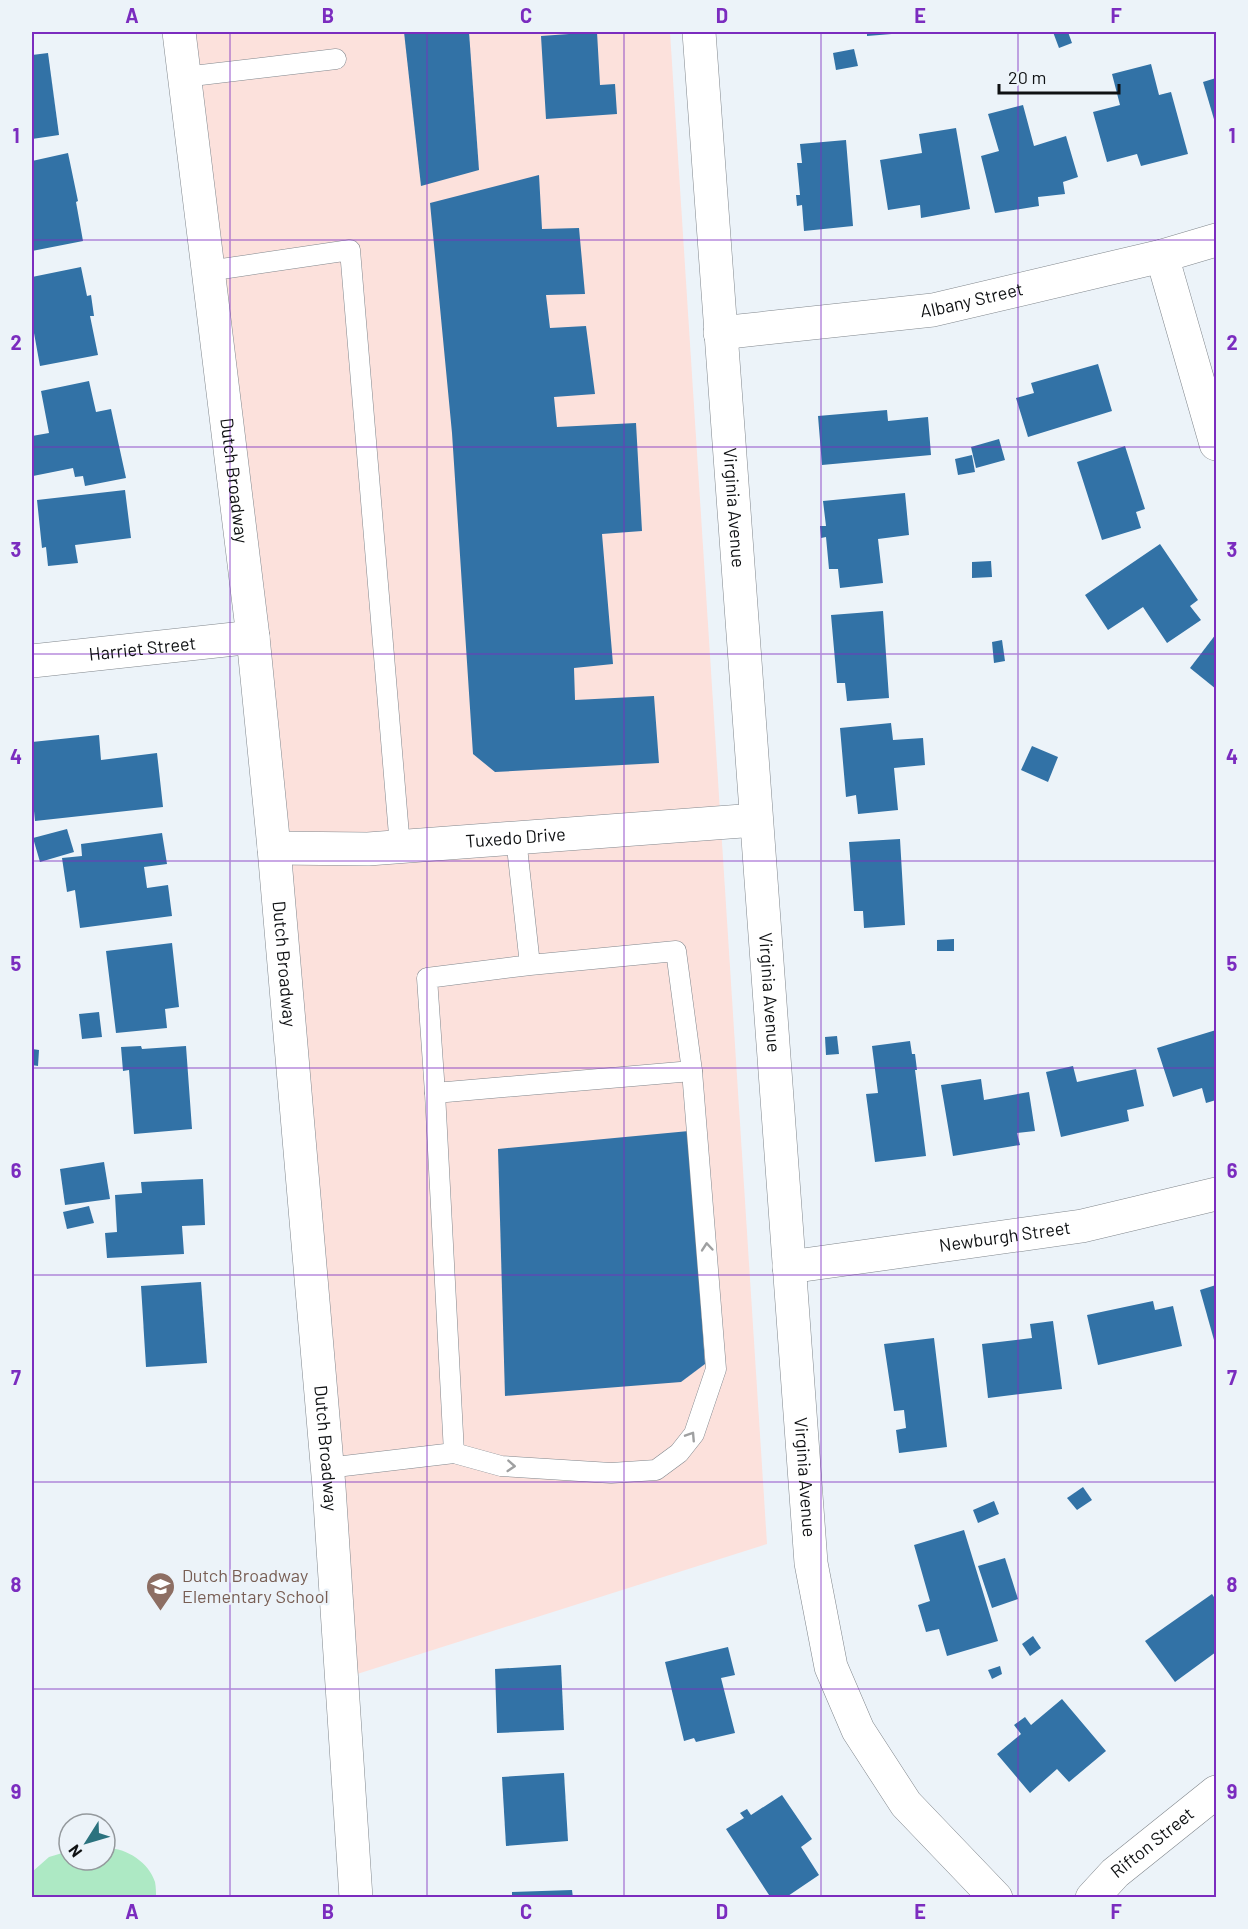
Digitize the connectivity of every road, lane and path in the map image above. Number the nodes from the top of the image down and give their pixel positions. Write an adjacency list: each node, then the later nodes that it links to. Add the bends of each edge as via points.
1 (179, 32): 4 (street, Dutch Broadway)
2 (699, 32): 8 (street, Virginia Avenue)
3 (336, 59): 4 (lane)
4 (184, 77): 7 (street, Dutch Broadway)
5 (1216, 240): 6 (street, Albany Street)
6 (1162, 256): 8 (street, Albany Street, via 933,310); 9 (street)
7 (208, 271): 10 (street, Dutch Broadway); 14 (lane, via 350,250)
8 (720, 333): 12 (street, Virginia Avenue)
9 (1216, 444)
10 (253, 637): 11 (street, Harriet Street); 15 (street, Dutch Broadway)
11 (32, 661)
12 (756, 820): 13 (street, Tuxedo Drive); 20 (street, Virginia Avenue)
13 (516, 838): 14 (street, Tuxedo Drive); 16 (lane)
14 (400, 847): 15 (street, Tuxedo Drive)
15 (274, 849): 22 (street, Dutch Broadway)
16 (530, 965): 17 (lane, via 676,951); 18 (lane, via 427,978)
17 (692, 1071): 18 (lane); 21 (lane, one-way to 17, via 501,1466 611,1473 656,1470 679,1453 694,1434 716,1369)
18 (435, 1093): 21 (lane)
19 (1216, 1194): 20 (street, Newburgh Street, via 1082,1226)
20 (789, 1267): 25 (street, Virginia Avenue, via 811,1563 831,1667 858,1730 906,1804)
21 (454, 1454): 22 (lane)
22 (327, 1468): 24 (street, Dutch Broadway)
23 (1216, 1792): 26 (street, Rifton Street, via 1115,1873)
24 (356, 1898)
25 (996, 1898)
26 (1092, 1898)

